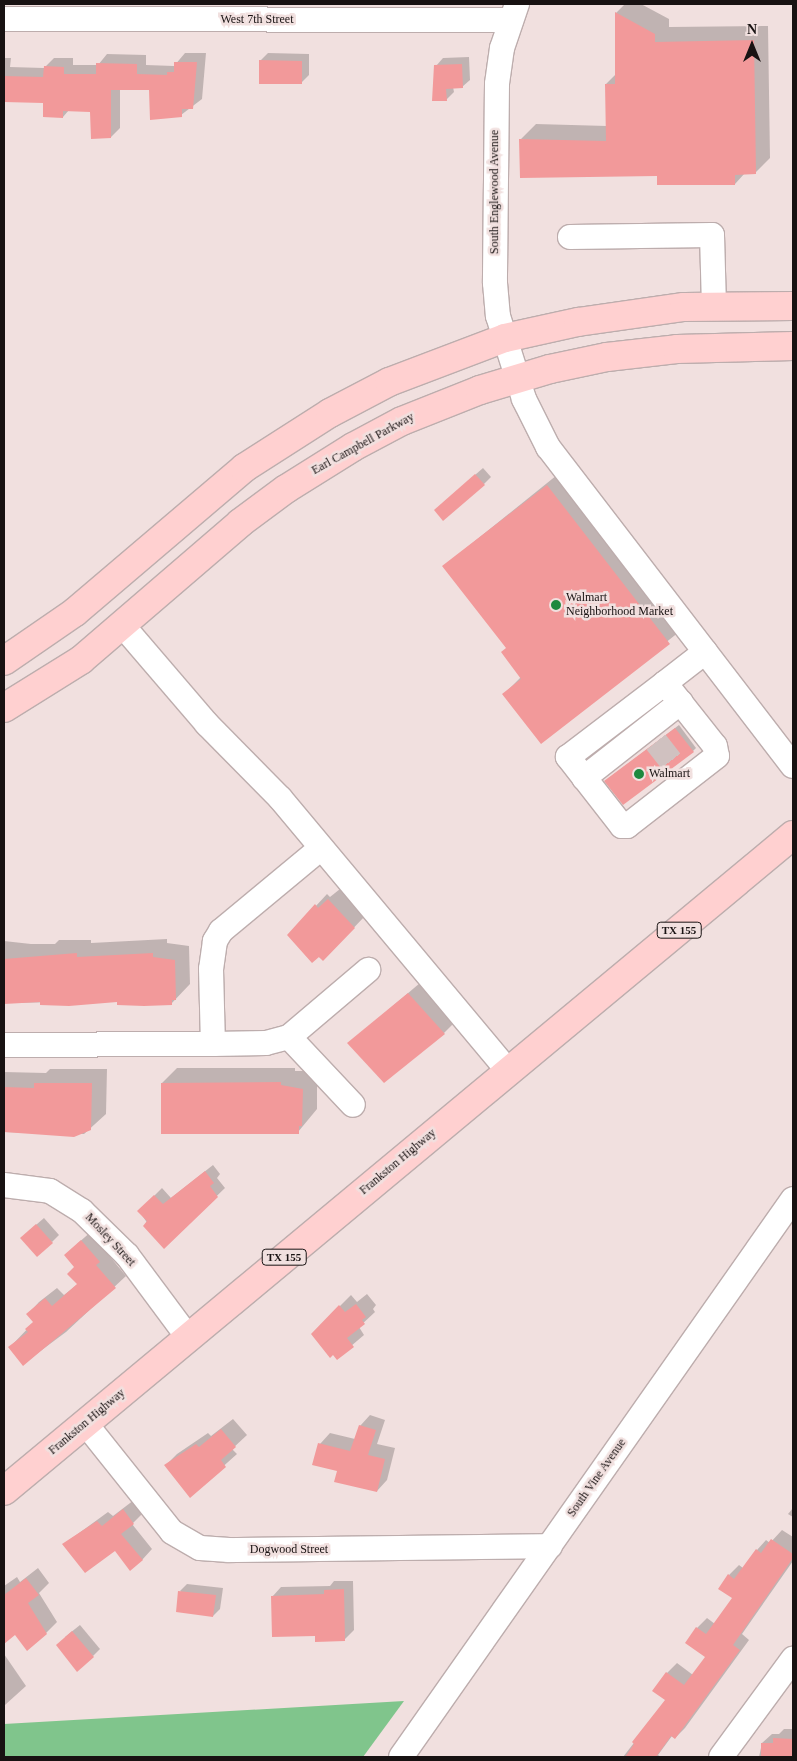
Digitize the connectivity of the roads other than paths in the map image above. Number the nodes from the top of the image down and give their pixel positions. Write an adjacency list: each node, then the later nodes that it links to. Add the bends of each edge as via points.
1 (514, 12): 2 (street, West 7th Street); 6 (street, South Englewood Avenue, via 502,48 496,98 495,283)
2 (4, 19)
3 (570, 238): 4 (street, via 712,234)
4 (714, 306): 5 (main road); 6 (main road, via 614,315); 8 (main road)
5 (793, 306)
6 (504, 338): 9 (street, South Englewood Avenue); 10 (main road, via 389,382 273,448 216,491)
7 (793, 346): 8 (main road, Earl Campbell Parkway)
8 (715, 347): 9 (main road, Earl Campbell Parkway, via 607,357)
9 (518, 379): 11 (main road, Earl Campbell Parkway, via 402,421 307,474 240,522); 12 (street, South Englewood Avenue, via 530,414 548,447)
10 (95, 596): 11 (main road); 13 (main road)
11 (123, 626): 16 (main road, Earl Campbell Parkway, via 58,676); 20 (street)
12 (705, 652): 14 (street); 17 (street, South Englewood Avenue)
13 (4, 661)
14 (665, 683): 15 (street); 18 (street, via 568,757)
15 (681, 702): 18 (street, via 651,736); 18 (street, via 718,750 714,760 681,773 622,826)
16 (4, 708)
17 (793, 766)
18 (584, 778)
19 (793, 835): 25 (main road, Frankston Highway / TX 155)
20 (321, 848): 23 (street, via 221,931 215,941 211,969); 25 (street)
21 (368, 970): 22 (street)
22 (289, 1037): 23 (street, via 266,1043); 26 (street)
23 (213, 1044): 24 (street)
24 (4, 1045)
25 (508, 1071): 29 (main road, Frankston Highway / TX 155)
26 (353, 1105)
27 (4, 1185): 29 (street, Mosley Street, via 50,1191 82,1211 127,1255)
28 (793, 1199): 32 (street, South Vine Avenue)
29 (188, 1337): 30 (main road, Frankston Highway / TX 155)
30 (85, 1423): 31 (main road, Frankston Highway / TX 155); 32 (street, Dogwood Street, via 172,1532 200,1548)
31 (4, 1491)
32 (550, 1546): 34 (street, South Vine Avenue)
33 (793, 1659): 35 (street)
34 (401, 1757)
35 (722, 1757)

